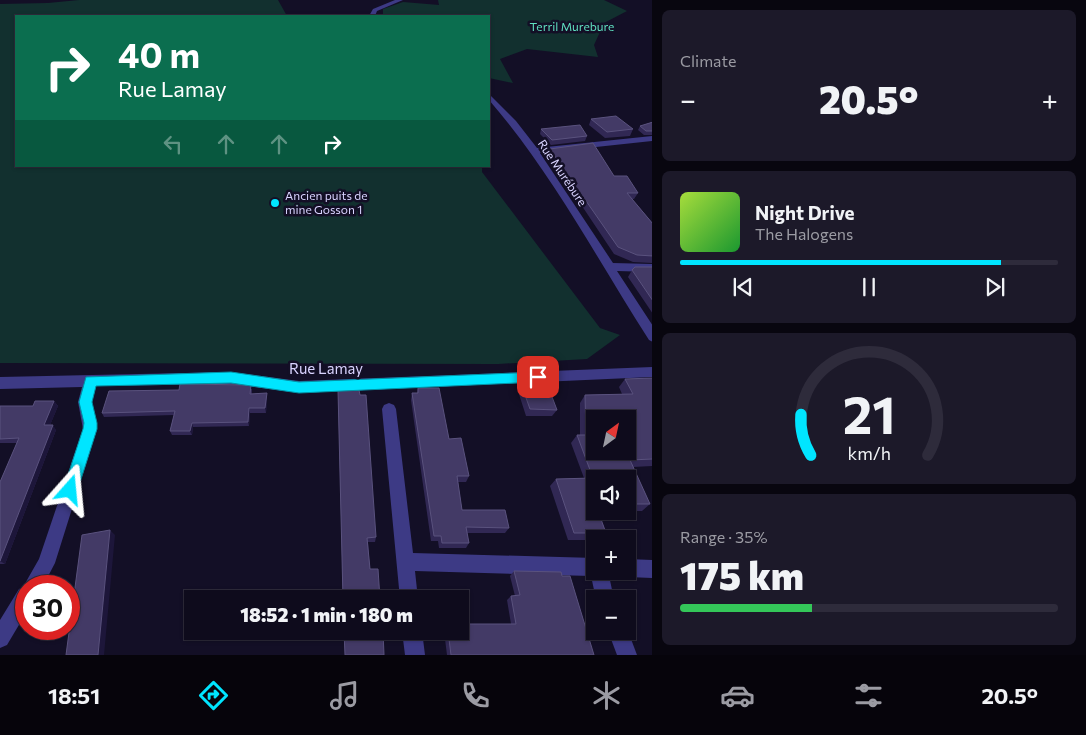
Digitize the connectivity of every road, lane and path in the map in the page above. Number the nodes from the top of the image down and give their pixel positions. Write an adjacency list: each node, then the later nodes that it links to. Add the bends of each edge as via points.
1 (400, 0): 2 (street, via 375,10)
2 (372, 15)
3 (490, 97): 5 (street, Rue Murébure)
4 (652, 138): 5 (street)
5 (534, 151): 6 (street, Rue Murébure)
6 (610, 267): 7 (street); 8 (street, Rue Murébure, via 615,281)
7 (652, 268)
8 (652, 337)
9 (652, 372): 10 (street, Rue Lamay, via 299,387 231,378)
10 (91, 381): 11 (street, Rue Lamay); 17 (street, via 85,402 90,429)
11 (0, 384)
12 (389, 409): 13 (street)
13 (406, 562): 14 (street); 18 (street)
14 (586, 567)
15 (636, 568): 16 (street)
16 (652, 569)
17 (39, 575)
18 (408, 590)
19 (15, 614): 20 (street)
20 (0, 638)
21 (413, 640): 23 (street)
22 (621, 640): 24 (street)
23 (415, 655)
24 (627, 655)

